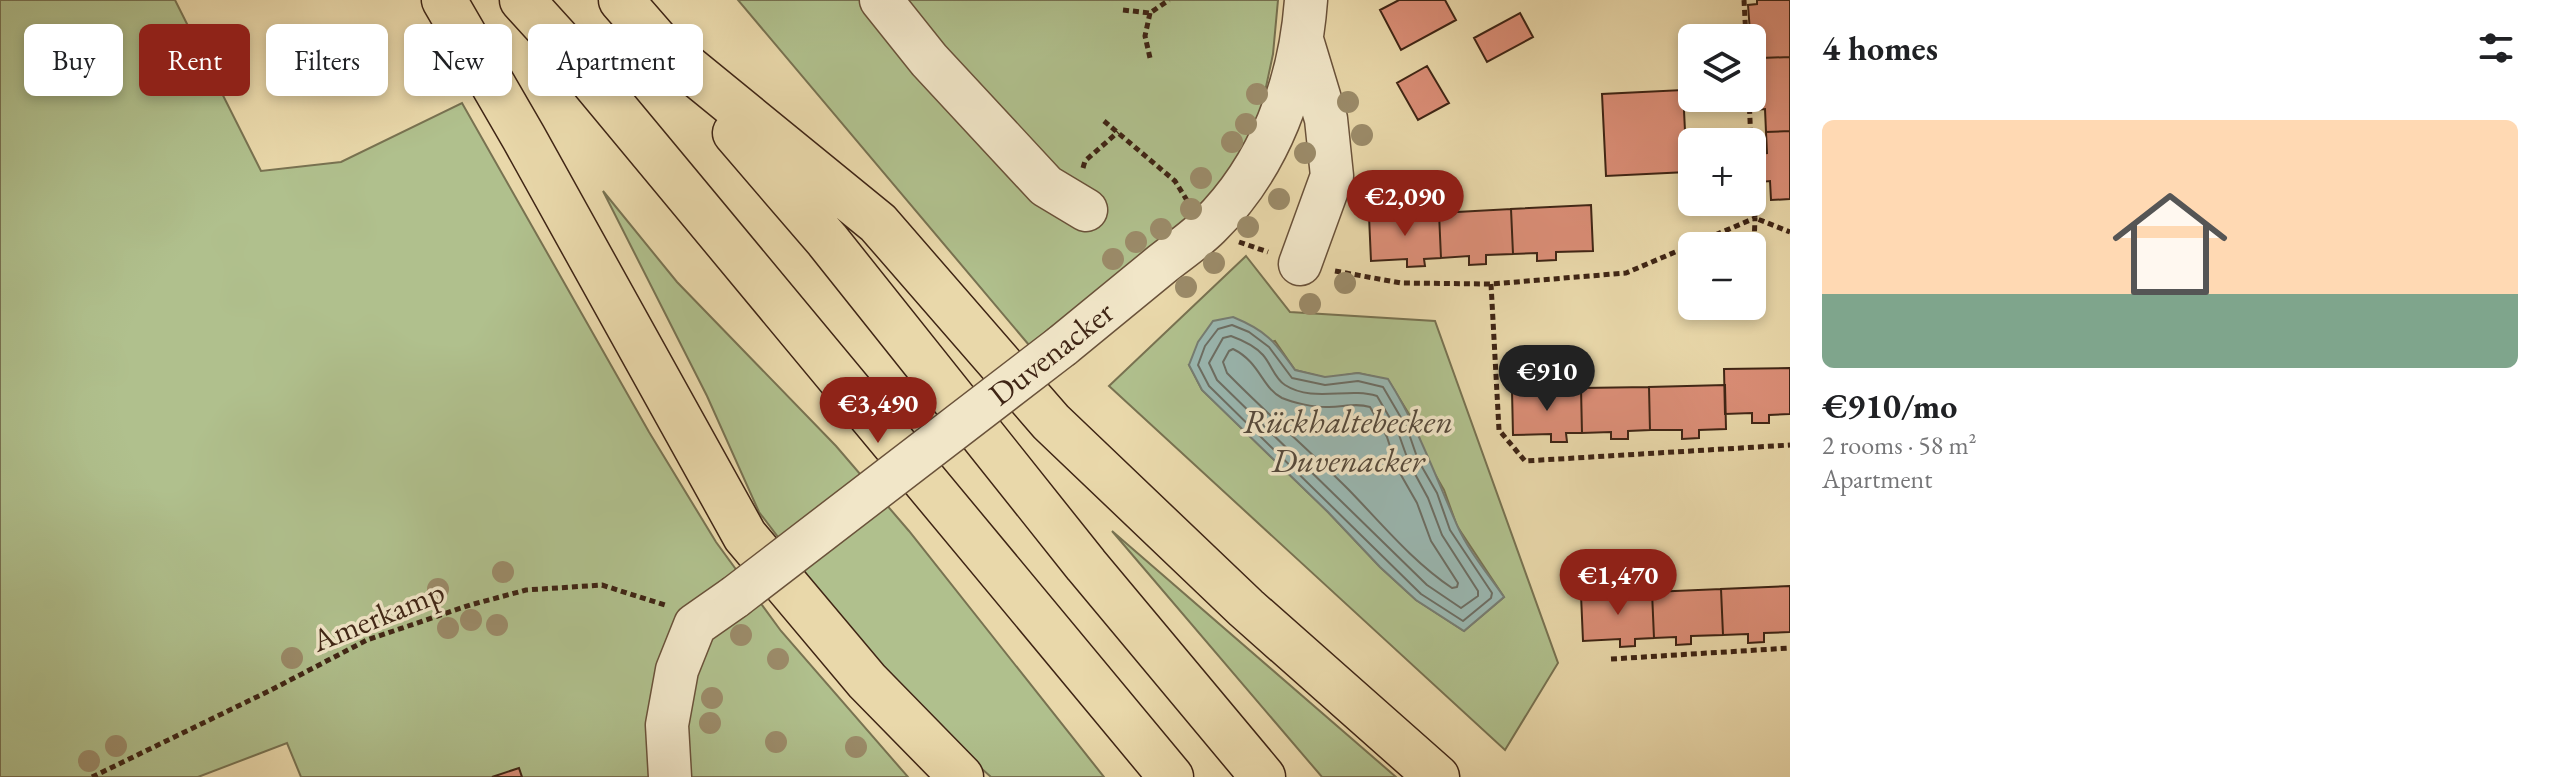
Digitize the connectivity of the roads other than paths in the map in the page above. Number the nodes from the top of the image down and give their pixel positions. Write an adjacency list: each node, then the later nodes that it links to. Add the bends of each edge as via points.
1 (444, 0): 13 (highway, via 745,536 867,681)
2 (522, 0): 14 (highway)
3 (621, 0): 6 (highway)
4 (881, 0): 10 (street, via 1046,186)
5 (1306, 0): 7 (street, Duvenacker)
6 (642, 24)
7 (1303, 41): 11 (street, Duvenacker, via 1326,119 1332,176); 12 (street, Duvenacker, bridge, via 1269,145 1210,225 1062,346 695,625 677,670 667,725)
8 (703, 80): 16 (highway, via 878,223 1051,422 1246,608)
9 (703, 95): 15 (highway)
10 (1086, 210)
11 (1300, 264)
12 (670, 777)
13 (961, 777)
14 (1171, 777)
15 (1263, 777)
16 (1437, 777)

